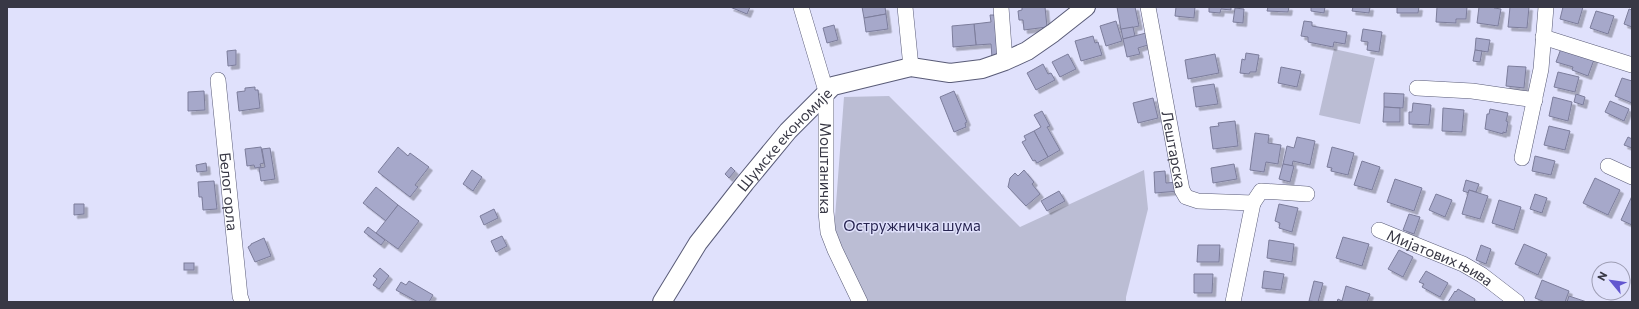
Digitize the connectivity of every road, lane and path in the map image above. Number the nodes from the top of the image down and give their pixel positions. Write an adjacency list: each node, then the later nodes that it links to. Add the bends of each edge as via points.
1 (802, 7): 13 (street, Моштаничка)
2 (904, 7): 10 (street)
3 (1001, 7): 8 (street)
4 (1086, 7): 8 (street, Шумске економије, via 1034,46)
5 (1148, 7): 19 (street, Лештарска, via 1182,190 1186,197 1198,201)
6 (1546, 7): 7 (street)
7 (1543, 37): 9 (street); 14 (street, via 1541,69)
8 (1005, 61): 10 (street, Шумске економије, via 982,70 950,73)
9 (1632, 65)
10 (911, 67): 13 (street, Шумске економије, via 832,86)
11 (218, 80): 21 (street, Белог орла)
12 (1417, 88): 14 (street, via 1472,91)
13 (826, 91): 22 (street, Шумске економије, via 788,131 698,243); 23 (street, Моштаничка, via 828,232)
14 (1535, 100): 15 (street)
15 (1522, 158)
16 (1608, 166): 17 (street)
17 (1632, 177)
18 (1307, 194): 19 (street, via 1261,191)
19 (1254, 203): 24 (street)
20 (1379, 230): 25 (street, Мијатових њива, via 1462,264 1482,275)
21 (242, 302)
22 (662, 302)
23 (860, 302)
24 (1233, 302)
25 (1517, 302)

